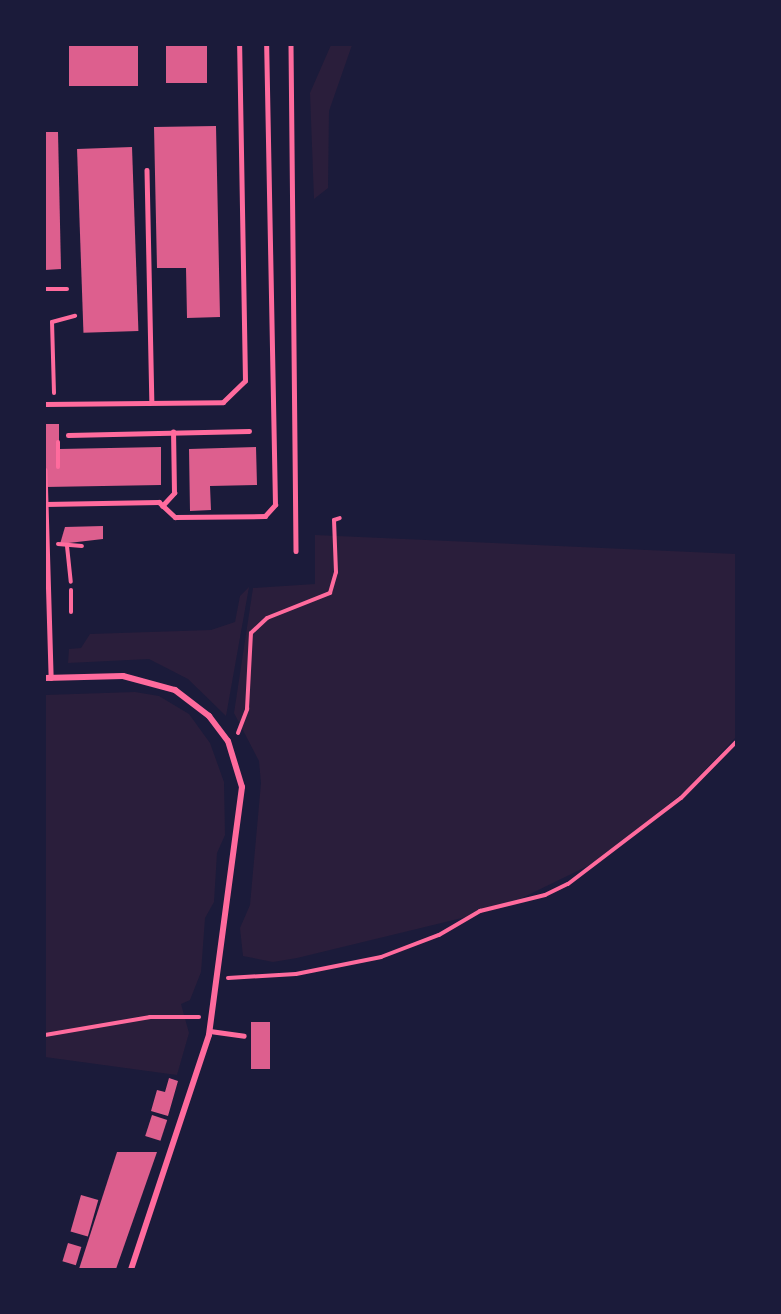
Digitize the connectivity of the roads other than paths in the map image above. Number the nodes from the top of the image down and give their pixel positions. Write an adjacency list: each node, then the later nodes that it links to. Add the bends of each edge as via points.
1 (239, 45): 7 (lane, via 245,381 223,402)
2 (266, 45): 14 (lane, via 275,505 265,516 175,517)
3 (291, 45): 15 (lane)
4 (147, 170): 7 (lane)
5 (45, 289): 6 (lane)
6 (67, 289)
7 (152, 402): 8 (lane)
8 (45, 404)
9 (249, 431): 10 (lane)
10 (173, 432): 11 (lane); 14 (lane, via 174,494)
11 (68, 435)
12 (45, 470): 13 (lane)
13 (46, 504): 14 (lane); 16 (lane)
14 (162, 506)
15 (297, 551)
16 (48, 678): 17 (street, via 123,676 158,682 195,702 228,741 240,778 242,811)
17 (209, 1033): 18 (lane); 19 (street)
18 (244, 1036)
19 (131, 1269)

